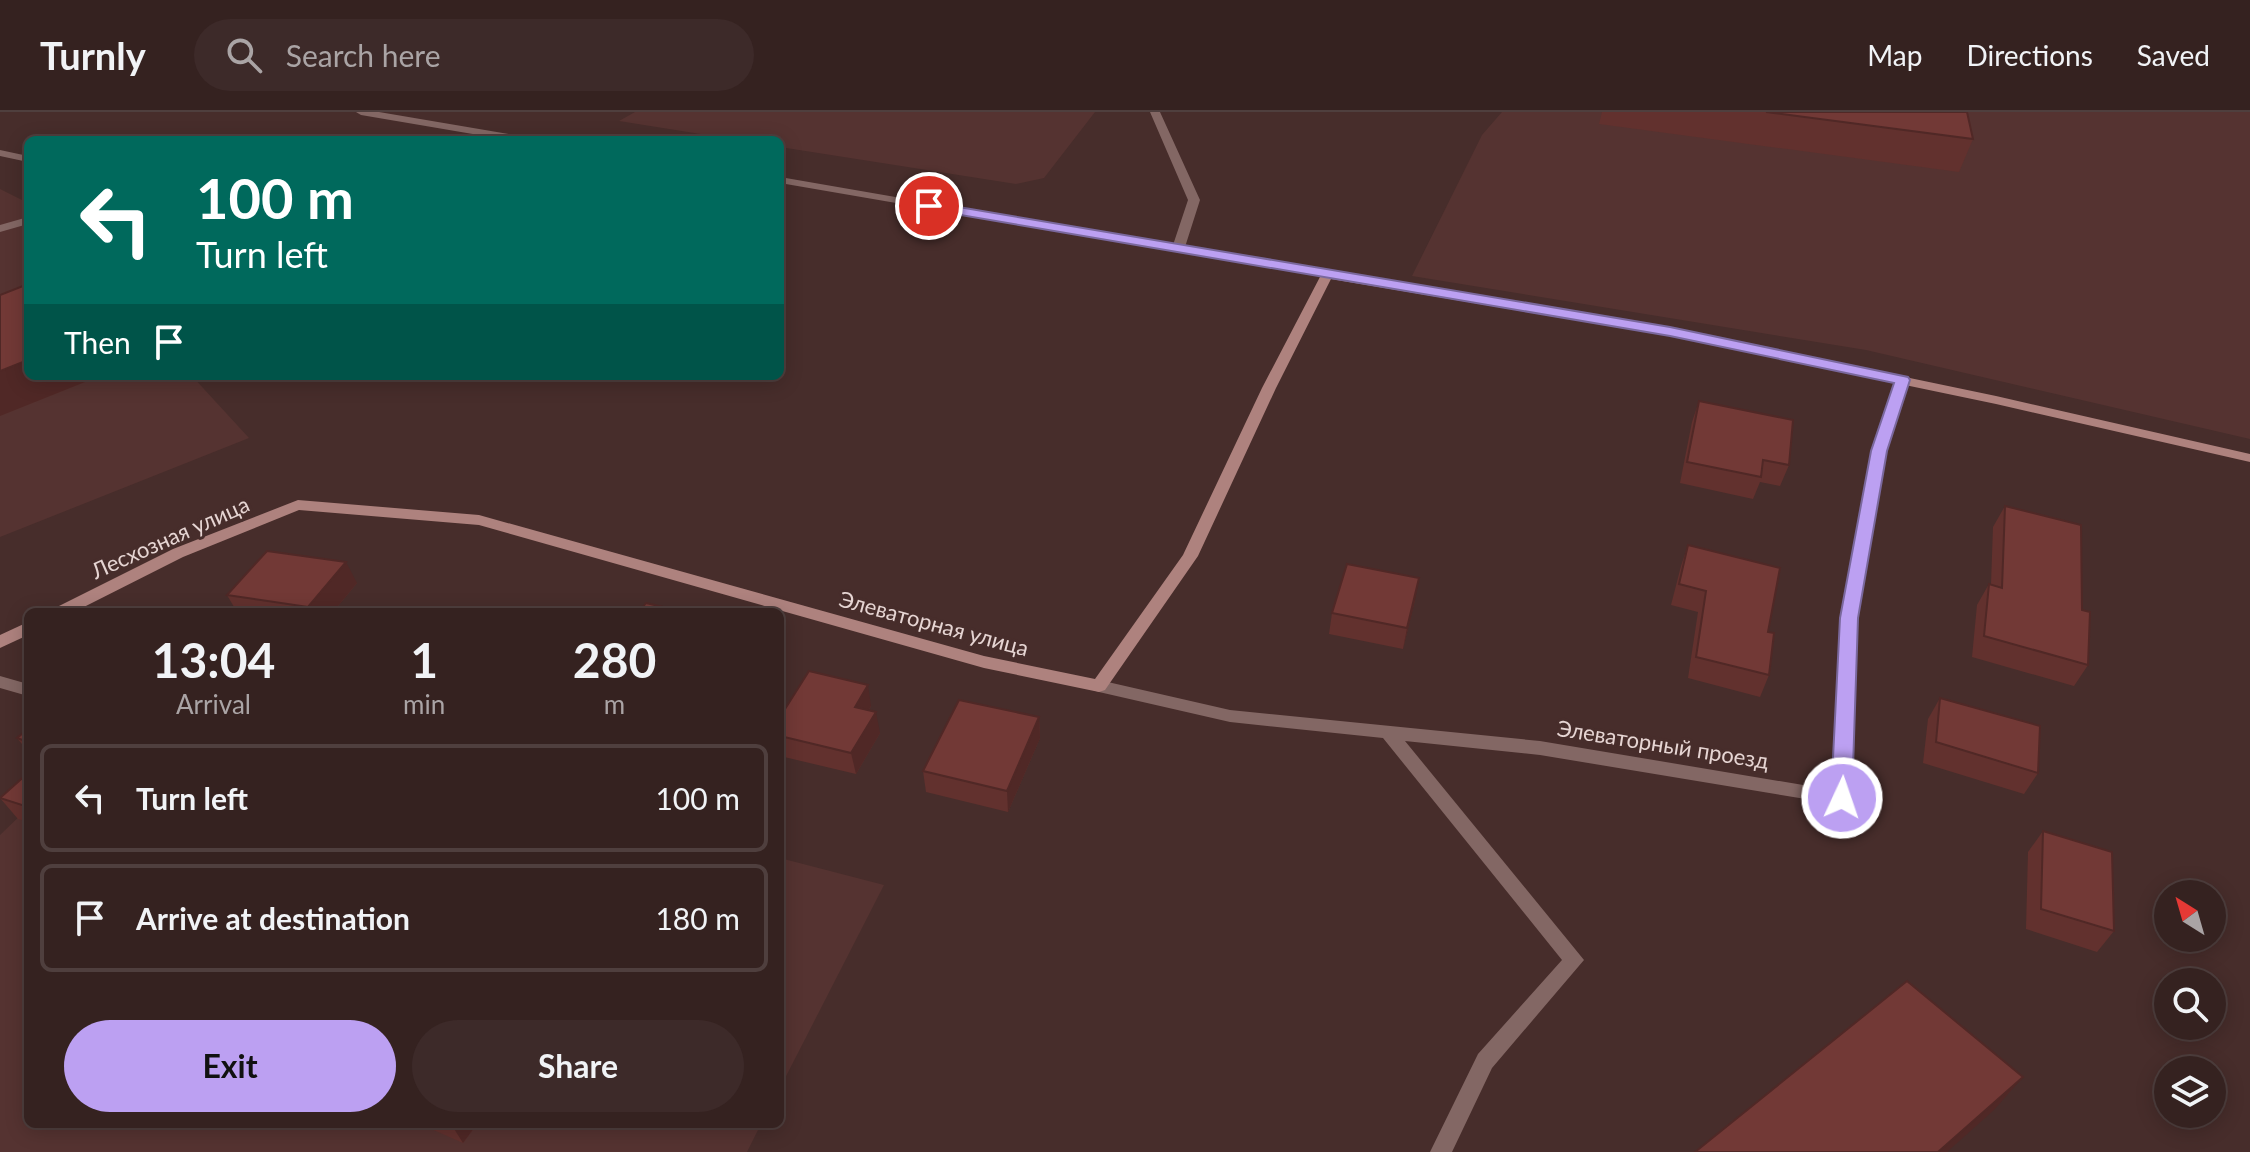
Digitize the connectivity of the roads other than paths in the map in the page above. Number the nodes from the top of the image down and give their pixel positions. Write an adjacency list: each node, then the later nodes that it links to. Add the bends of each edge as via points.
1 (361, 112): 3 (street)
2 (1155, 112): 9 (street, via 1194,200)
3 (503, 136)
4 (0, 153): 5 (street)
5 (24, 158)
6 (784, 181): 9 (street)
7 (24, 221): 8 (street)
8 (0, 229)
9 (1178, 249): 10 (street)
10 (1327, 275): 11 (street, via 1670,332); 18 (street, via 1190,556)
11 (1903, 380): 12 (street); 20 (street, Элеваторный проезд, via 1879,451 1849,618 1842,798 1540,748)
12 (2250, 458)
13 (298, 505): 14 (street, Лесхозная улица, via 178,553); 18 (street, Элеваторная улица, via 479,520 984,662)
14 (69, 608)
15 (24, 630): 16 (street)
16 (0, 642)
17 (0, 682): 19 (street)
18 (1099, 686): 20 (street, Элеваторный проезд, via 1230,716)
19 (24, 689)
20 (1388, 732): 21 (street, via 1574,960 1485,1061)
21 (1441, 1152)

